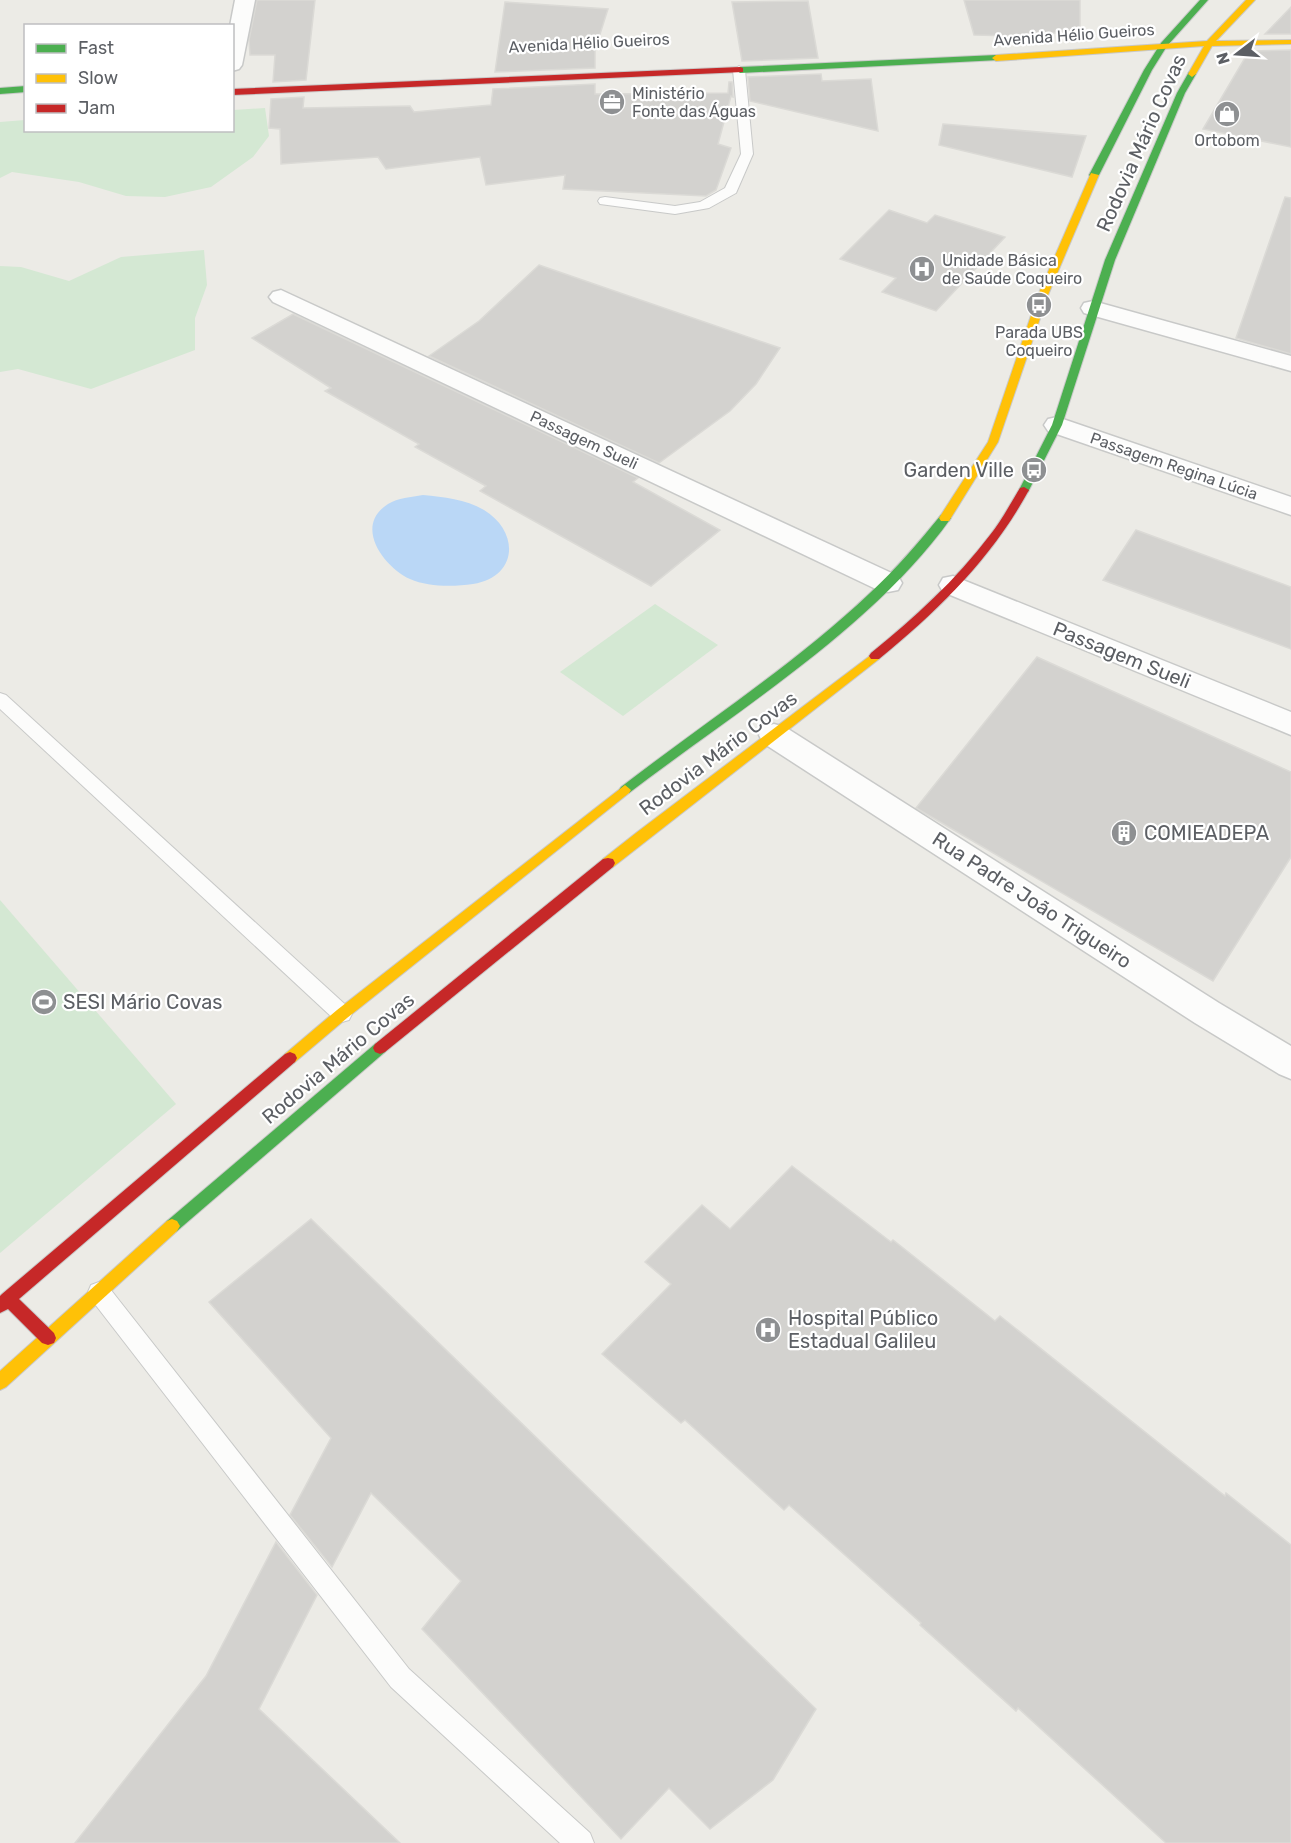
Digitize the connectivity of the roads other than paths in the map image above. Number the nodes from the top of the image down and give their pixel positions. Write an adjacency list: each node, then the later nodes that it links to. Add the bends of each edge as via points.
1 (245, 0): 8 (street)
2 (1204, 0): 7 (main road, Rodovia Mário Covas)
3 (1251, 0): 5 (main road, Rodovia Mário Covas)
4 (1053, 40): 7 (main road, Avenida Hélio Gueiros, via 1123,37)
5 (1210, 42): 6 (main road); 7 (main road); 19 (main road, Rodovia Mário Covas, via 1181,93)
6 (1291, 42)
7 (1164, 45): 9 (main road, Avenida Hélio Gueiros, via 1120,51); 23 (main road, Rodovia Mário Covas, via 1091,182 1039,305 993,442 925,544)
8 (234, 55)
9 (739, 70): 14 (main road, Avenida Hélio Gueiros); 17 (lane, via 747,154 731,190 704,205 675,210)
10 (326, 74): 11 (main road)
11 (234, 80)
12 (24, 89): 13 (main road)
13 (0, 91)
14 (234, 92)
15 (24, 100): 16 (main road)
16 (0, 101)
17 (605, 201)
18 (281, 297): 23 (street, Passagem Sueli)
19 (1093, 308): 20 (street); 21 (main road, Rodovia Mário Covas)
20 (1291, 364)
21 (1057, 425): 22 (street, Passagem Regina Lúcia); 24 (main road, Rodovia Mário Covas, via 1020,498 994,537)
22 (1291, 506)
23 (888, 583): 28 (main road, Rodovia Mário Covas, via 814,649 641,777)
24 (953, 585): 26 (street, Passagem Sueli); 27 (main road, Rodovia Mário Covas, via 894,641)
25 (0, 699): 28 (lane)
26 (1291, 724)
27 (774, 735): 29 (street, Rua Padre João Trigueiro); 30 (main road, Rodovia Mário Covas, via 682,802 424,1010 181,1211)
28 (342, 1014): 31 (main road, Rodovia Mário Covas, via 150,1185)
29 (1291, 1064)
30 (99, 1292): 32 (main road, Rodovia Mário Covas); 34 (lane, via 400,1678)
31 (4, 1303): 32 (main road)
32 (48, 1338): 33 (main road, Rodovia Mário Covas)
33 (0, 1382)
34 (580, 1843)

